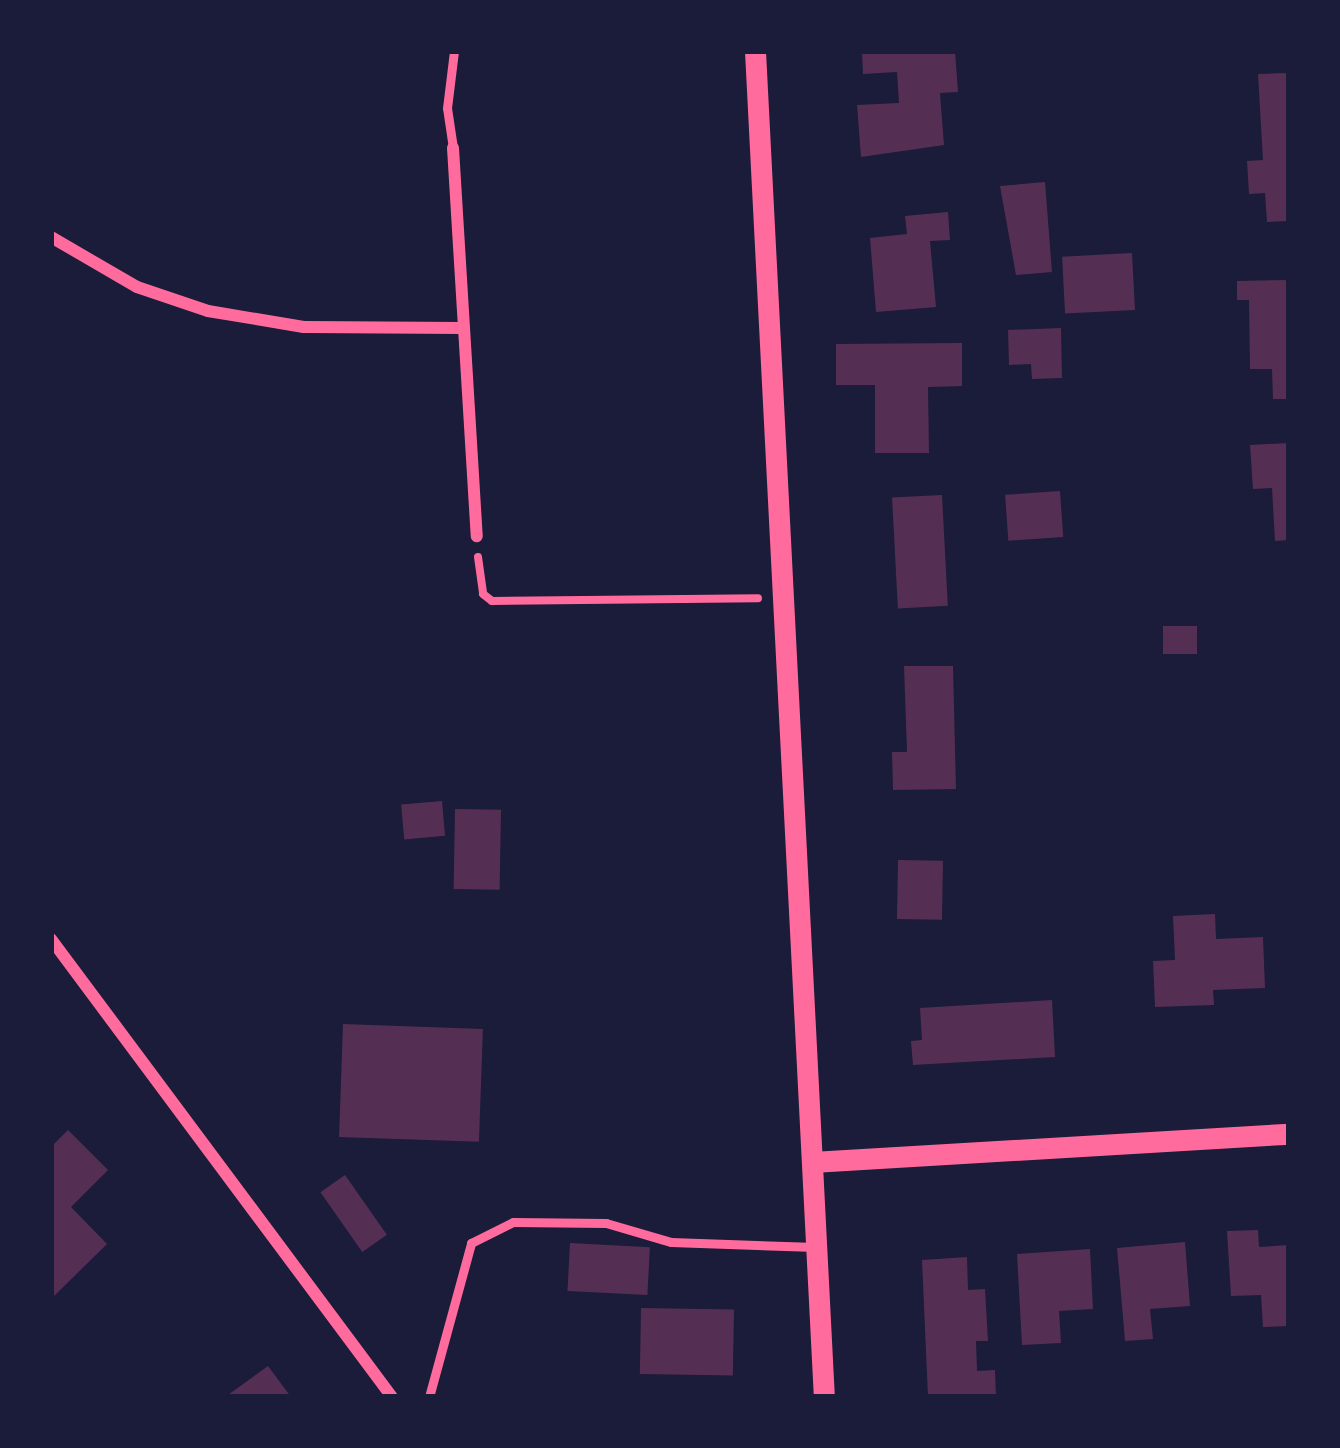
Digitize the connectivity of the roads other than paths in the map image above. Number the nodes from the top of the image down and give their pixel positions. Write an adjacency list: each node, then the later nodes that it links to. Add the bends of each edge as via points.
1 (454, 51): 3 (lane, via 447,108)
2 (754, 51): 9 (street)
3 (453, 148): 5 (street)
4 (51, 236): 5 (street, via 137,287 208,311 304,327)
5 (463, 328): 6 (street)
6 (477, 536)
7 (51, 939): 11 (street)
8 (1289, 1134): 9 (street)
9 (812, 1162): 10 (street)
10 (816, 1247): 12 (lane, via 671,1242 605,1223 513,1222 471,1243); 13 (street)
11 (392, 1397)
12 (429, 1397)
13 (824, 1397)

